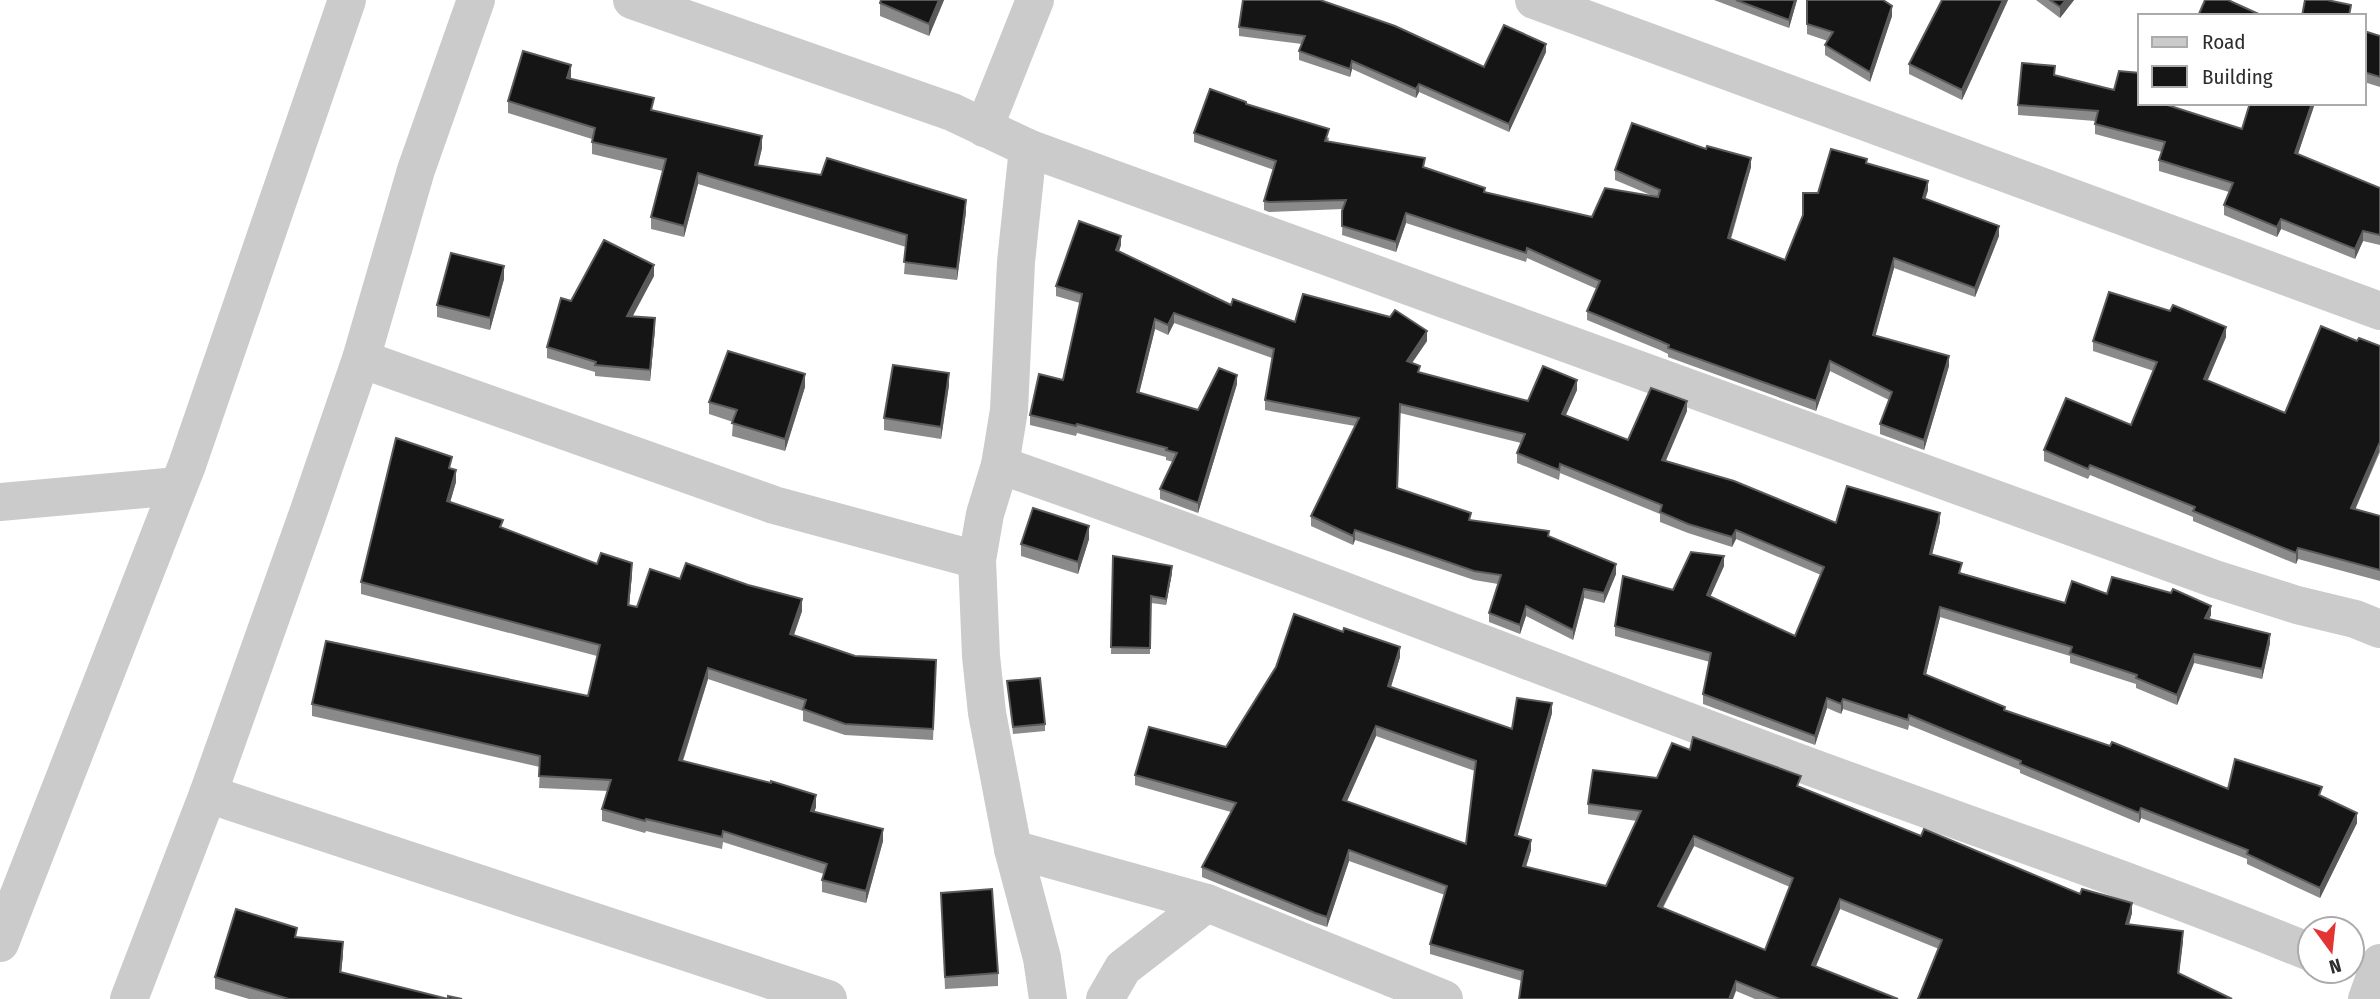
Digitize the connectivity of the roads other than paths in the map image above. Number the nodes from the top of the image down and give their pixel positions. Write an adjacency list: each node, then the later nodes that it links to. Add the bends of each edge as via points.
1 (346, 0): 11 (street)
2 (476, 0): 9 (street, via 416,170)
3 (632, 0): 6 (street, via 952,112)
4 (1035, 0): 6 (street)
5 (1534, 0): 8 (street)
6 (984, 128): 7 (street)
7 (1028, 148): 10 (street, via 1016,262 1009,410); 14 (street, via 2215,579)
8 (2380, 311)
9 (361, 359): 13 (street, via 774,505); 15 (street)
10 (1000, 465): 13 (street); 19 (street, via 1191,532)
11 (178, 486): 12 (street); 18 (street)
12 (0, 502)
13 (977, 560): 16 (street, via 987,713)
14 (2380, 629)
15 (208, 794): 20 (street); 21 (street)
16 (1013, 849): 17 (street); 22 (street)
17 (1207, 903): 23 (street, via 1123,968); 24 (street)
18 (0, 943)
19 (2296, 946)
20 (129, 999)
21 (828, 999)
22 (1048, 999)
23 (1105, 999)
24 (1444, 999)

